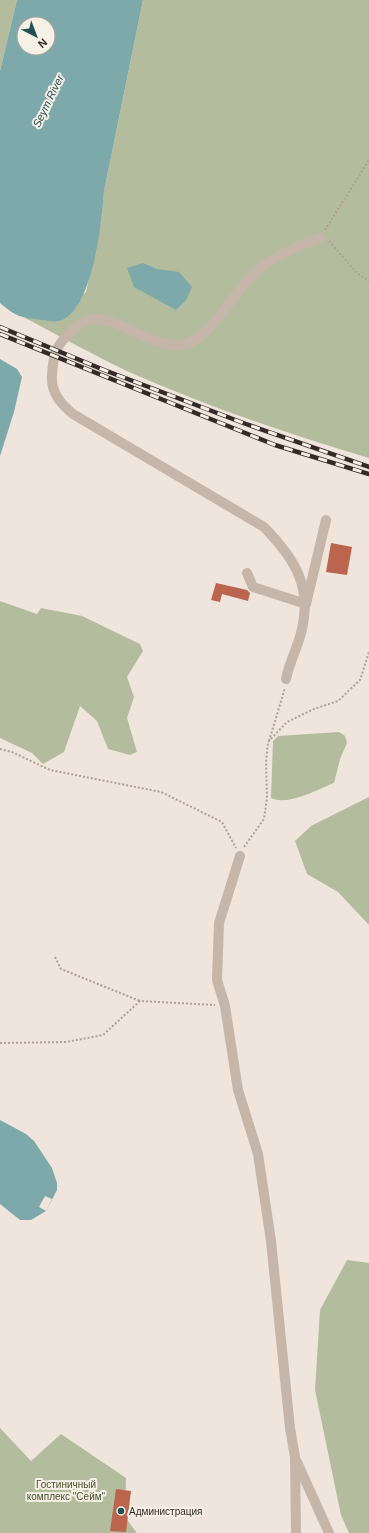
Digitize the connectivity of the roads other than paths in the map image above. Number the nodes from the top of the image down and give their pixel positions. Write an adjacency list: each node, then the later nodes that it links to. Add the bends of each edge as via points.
1 (320, 238): 4 (street, via 292,249 258,270 206,332 192,342 161,344 120,325 97,319 87,320 59,342 52,368 52,385 60,403 73,414 264,527 287,553 303,585)
2 (326, 520): 4 (street)
3 (247, 572): 4 (street, via 253,586)
4 (306, 604): 5 (street, via 301,633)
5 (286, 679)
6 (240, 856): 7 (street, via 219,923 217,980 225,1006 238,1090 258,1154 271,1241)
7 (295, 1457): 8 (street); 9 (street)
8 (296, 1533)
9 (329, 1533)

